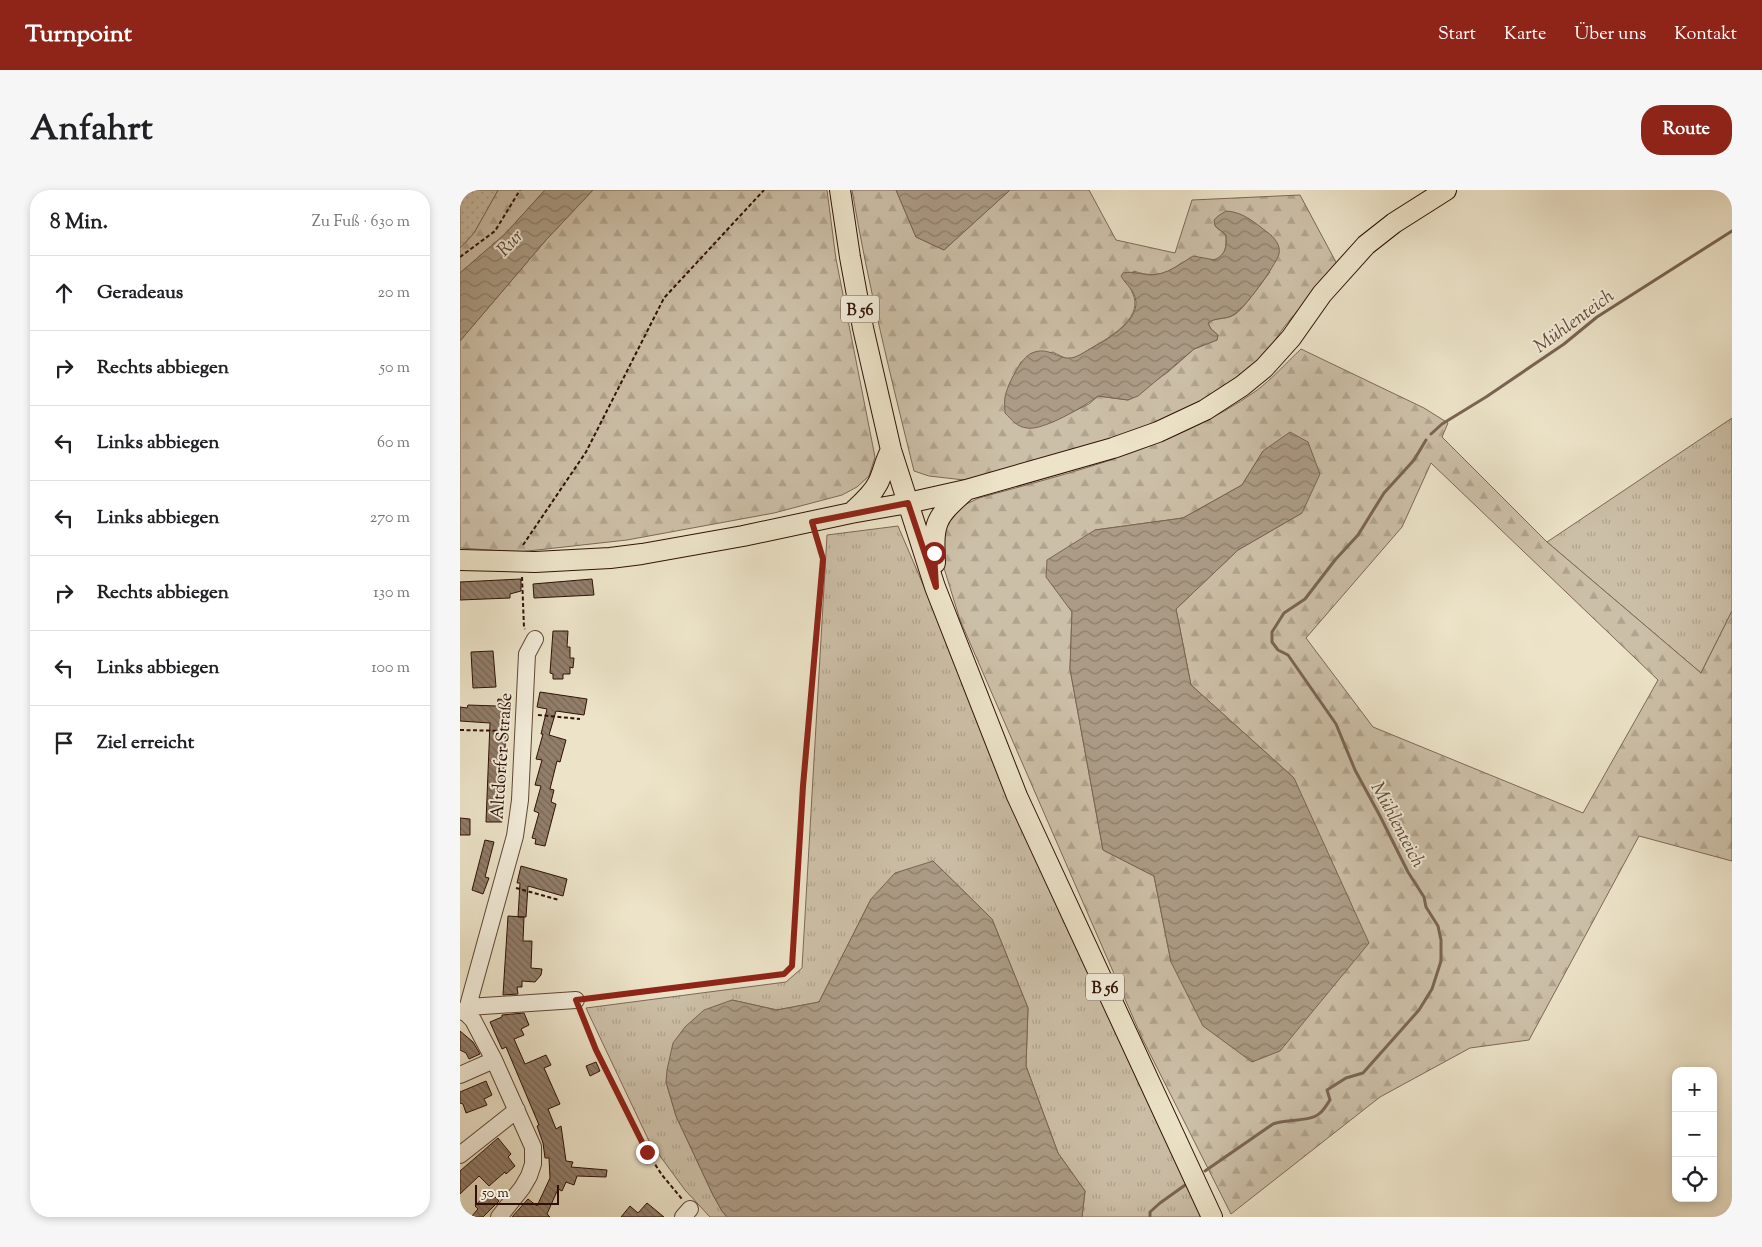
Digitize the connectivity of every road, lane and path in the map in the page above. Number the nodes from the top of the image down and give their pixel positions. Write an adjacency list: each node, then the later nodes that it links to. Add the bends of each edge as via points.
1 (520, 190): 5 (path, via 495,231)
2 (764, 190): 12 (path, via 664,298 586,452)
3 (840, 190): 6 (main road, B 56, via 860,310)
4 (1433, 193): 7 (main road, via 1349,262 1264,368 1205,410 1113,448)
5 (460, 256)
6 (891, 450): 8 (main road, B 56); 9 (main road, via 879,482)
7 (966, 490): 8 (main road); 13 (main road, via 938,519 934,534)
8 (908, 503): 9 (main road); 13 (main road, B 56)
9 (851, 513): 10 (main road)
10 (812, 522): 12 (main road, via 642,554); 22 (path, via 823,559 803,786 792,966 784,974)
11 (460, 560): 12 (main road)
12 (512, 562)
13 (936, 587): 30 (main road, B 56, via 1017,796)
14 (522, 591): 15 (path, via 524,628)
15 (535, 639): 16 (street, Altdorfer Straße, via 527,654)
16 (524, 714): 17 (path); 19 (street, Altdorfer Straße)
17 (580, 719)
18 (460, 730): 19 (path)
19 (523, 731): 20 (street, Altdorfer Straße, via 520,800 515,836)
20 (502, 884): 21 (path); 23 (street, Altdorfer Straße)
21 (559, 900)
22 (576, 1000): 23 (street); 28 (path, via 596,1050 647,1152)
23 (465, 1010): 24 (street)
24 (494, 1060): 25 (street); 26 (street)
25 (460, 1075)
26 (517, 1110): 27 (street); 29 (street, via 533,1147 533,1164 522,1188)
27 (460, 1155)
28 (686, 1213)
29 (499, 1217)
30 (1212, 1217)

